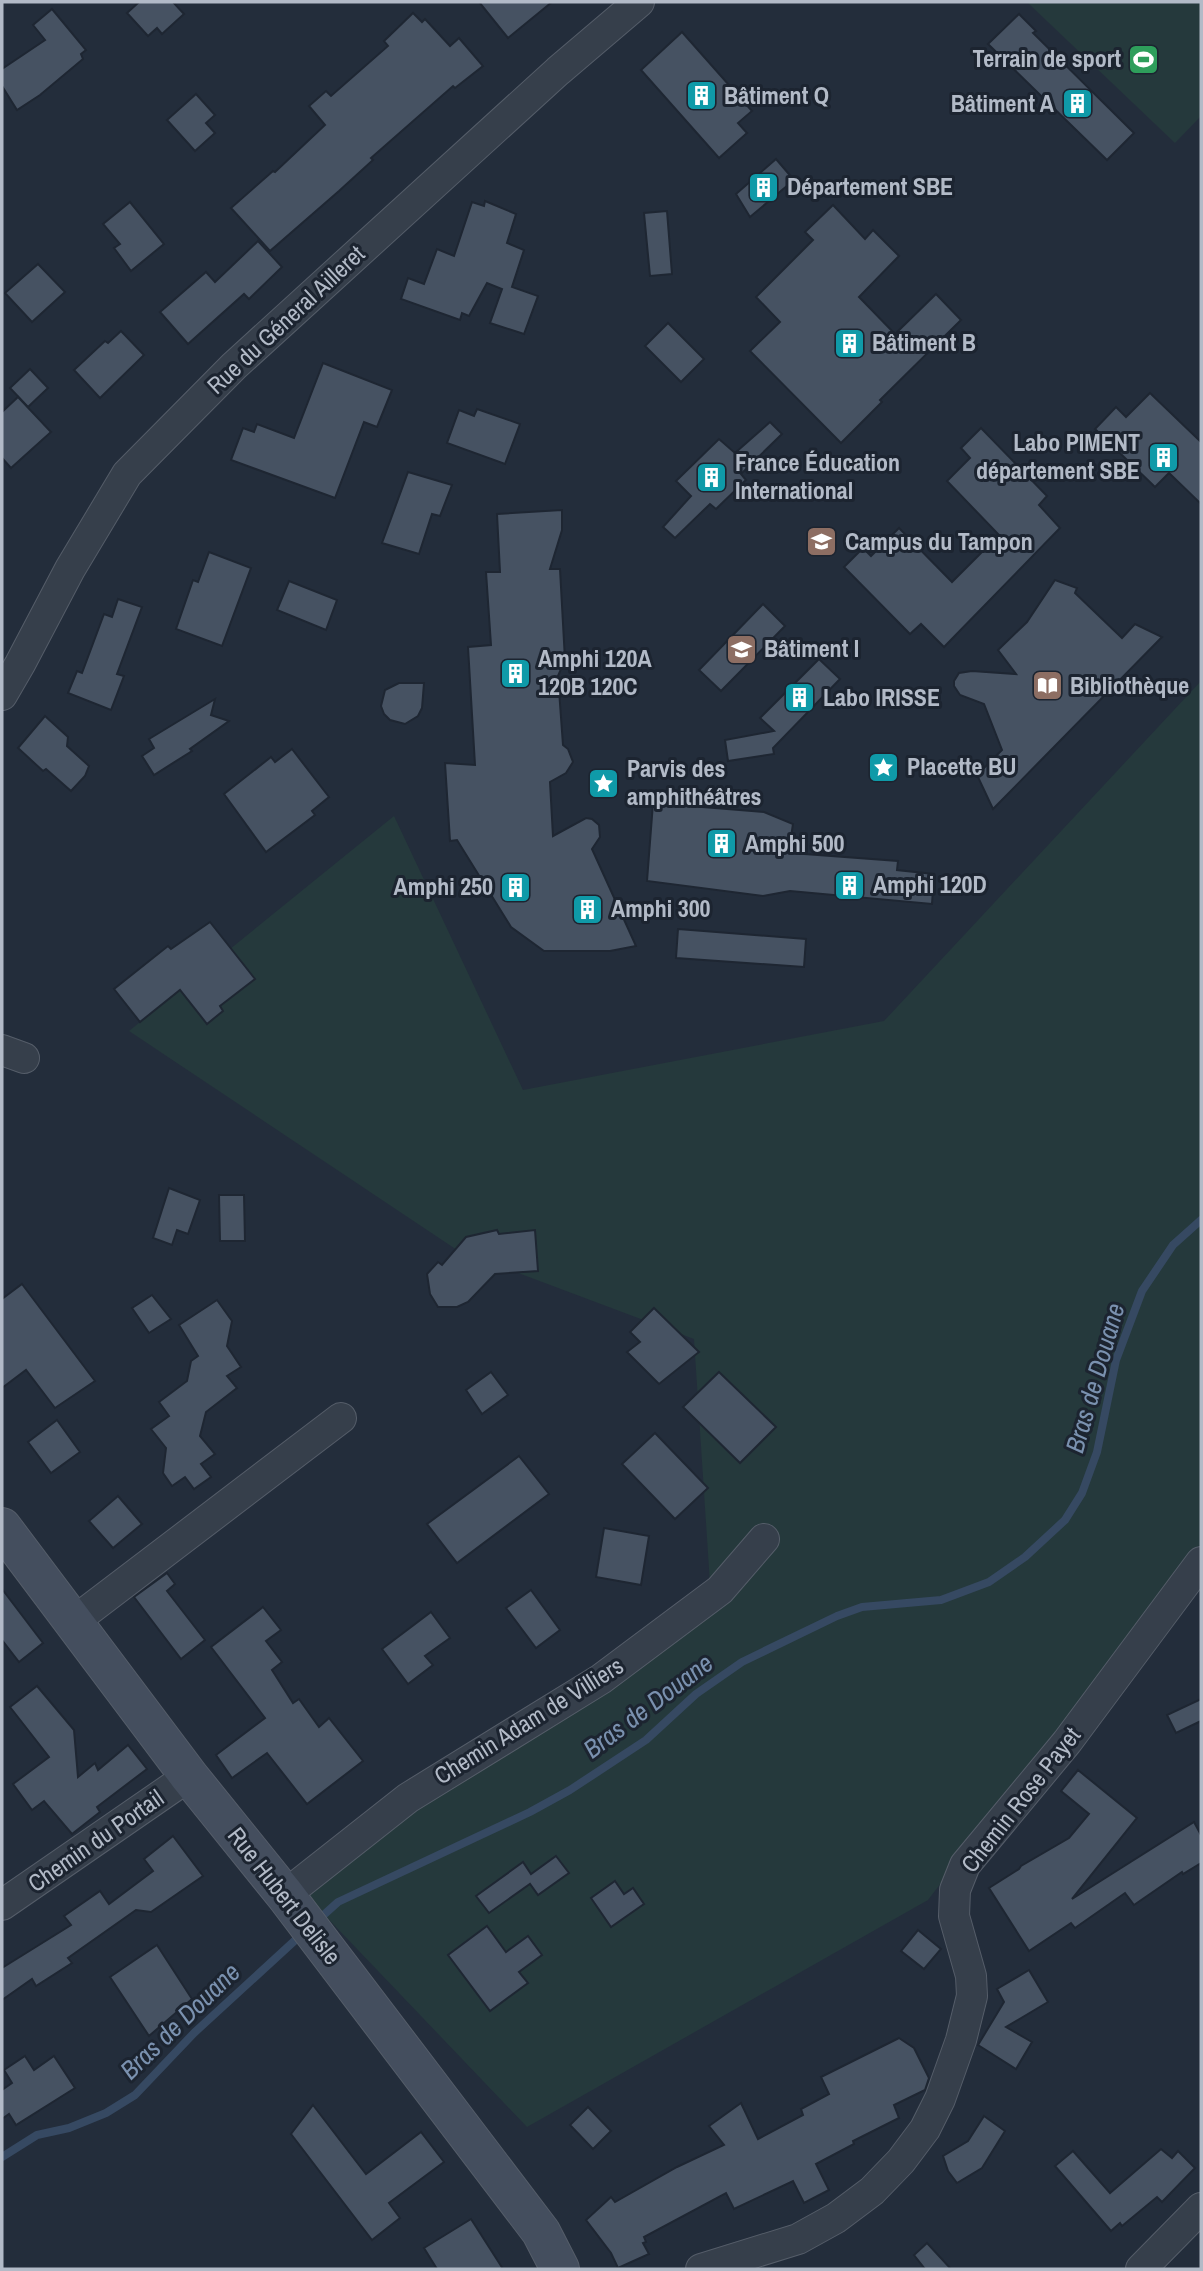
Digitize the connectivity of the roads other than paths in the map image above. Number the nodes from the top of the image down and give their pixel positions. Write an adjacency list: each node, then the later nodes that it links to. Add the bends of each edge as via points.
1 (639, 2): 2 (street, Rue du Géneral Ailleret, via 233,366 127,474)
2 (2, 695)
3 (341, 1418): 7 (street)
4 (2, 1527): 7 (main road, Rue Hubert Delisle)
5 (764, 1539): 9 (street, Chemin Adam de Villiers, via 720,1590 601,1679 408,1798)
6 (1201, 1562): 13 (street, Chemin Rose Payet, via 1067,1742 965,1865 955,1890 954,1916 972,1996 961,2040 925,2129 872,2191 836,2218 798,2239)
7 (73, 1622): 8 (main road, Rue Hubert Delisle)
8 (190, 1776): 9 (main road, Rue Hubert Delisle); 10 (street, Chemin du Portail)
9 (289, 1901): 12 (main road, Rue Hubert Delisle, via 541,2232)
10 (2, 1906)
11 (1201, 2208): 14 (street)
12 (560, 2269)
13 (701, 2269)
14 (1141, 2269)

